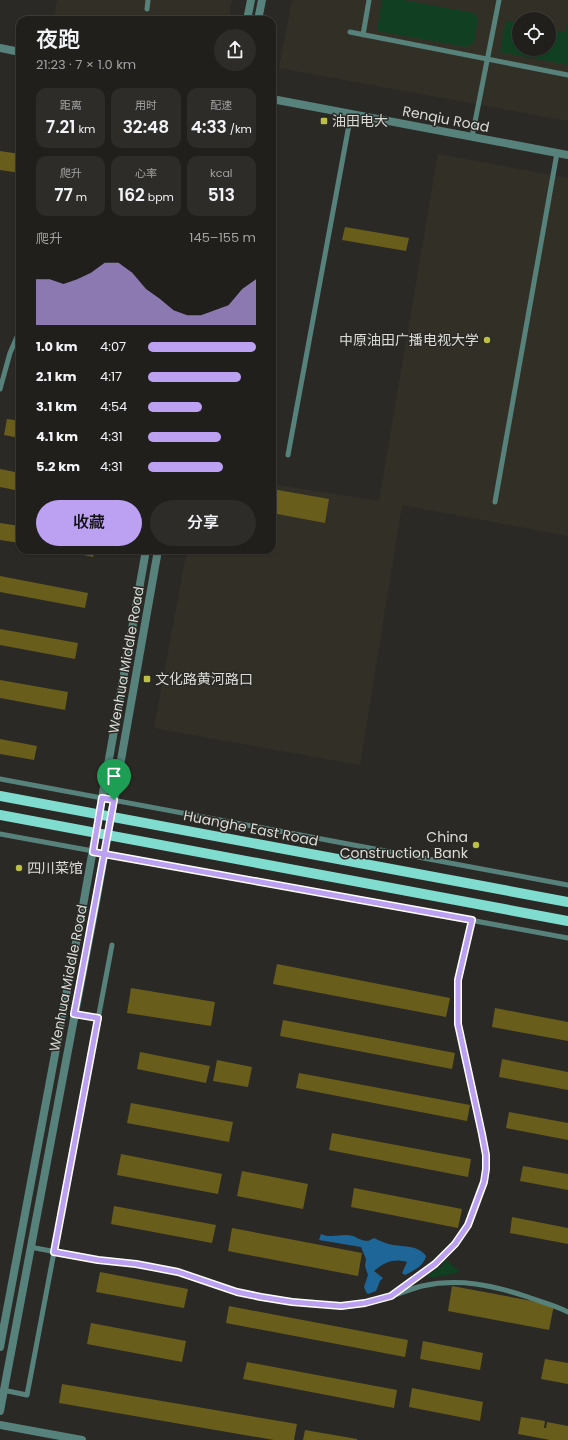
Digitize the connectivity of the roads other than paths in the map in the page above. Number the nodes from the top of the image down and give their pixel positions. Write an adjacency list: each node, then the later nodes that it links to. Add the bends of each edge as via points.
1 (148, 0): 6 (lane)
2 (251, 0): 7 (street)
3 (262, 0): 8 (street)
4 (369, 0): 10 (lane)
5 (500, 0): 13 (lane)
6 (147, 9)
7 (248, 16)
8 (259, 16)
9 (350, 32): 10 (lane)
10 (363, 35): 13 (lane)
11 (0, 48): 12 (street)
12 (16, 51)
13 (487, 59): 14 (lane); 17 (lane)
14 (568, 75)
15 (276, 101): 16 (street, Renqiu Road)
16 (351, 114): 17 (street, Renqiu Road); 22 (lane)
17 (472, 137): 18 (street, Renqiu Road)
18 (557, 153): 19 (street, Renqiu Road); 23 (lane)
19 (568, 155)
20 (16, 339): 21 (lane)
21 (0, 389)
22 (288, 455)
23 (495, 502)
24 (145, 554): 28 (street, Wenhua Middle Road)
25 (157, 554): 29 (street, Wenhua Middle Road)
26 (0, 779): 28 (lane)
27 (0, 796): 30 (main road, Huanghe East Road)
28 (102, 798): 29 (lane); 30 (street, Wenhua Middle Road)
29 (114, 800): 32 (street, Wenhua Middle Road); 38 (lane)
30 (100, 814): 32 (main road, Huanghe East Road); 33 (street, Wenhua Middle Road)
31 (0, 815): 33 (main road)
32 (111, 816): 35 (street, Wenhua Middle Road); 39 (main road, Huanghe East Road)
33 (96, 833): 35 (main road); 36 (street, Wenhua Middle Road)
34 (0, 834): 36 (lane)
35 (108, 835): 37 (street, Wenhua Middle Road); 41 (main road)
36 (93, 852): 37 (lane); 50 (street, Wenhua Middle Road)
37 (104, 854): 40 (lane); 44 (street, Wenhua Middle Road)
38 (568, 885)
39 (568, 902)
40 (472, 920): 42 (lane); 48 (lane, via 458,980 458,1024 486,1155 484,1182 468,1225 455,1244 435,1264)
41 (568, 921)
42 (568, 938)
43 (112, 945): 45 (lane)
44 (74, 1014): 45 (lane); 46 (street, Wenhua Middle Road)
45 (98, 1018): 47 (lane)
46 (30, 1247): 47 (lane); 51 (street, Wenhua Middle Road)
47 (54, 1252): 48 (lane, via 178,1272 237,1292 292,1302 341,1306); 51 (lane, via 27,1395)
48 (391, 1296): 49 (lane, via 422,1286 462,1282 514,1292)
49 (568, 1312)
50 (0, 1348)
51 (3, 1390): 52 (street, Wenhua Middle Road)
52 (0, 1411)
53 (0, 1425): 54 (street)
54 (82, 1440)

